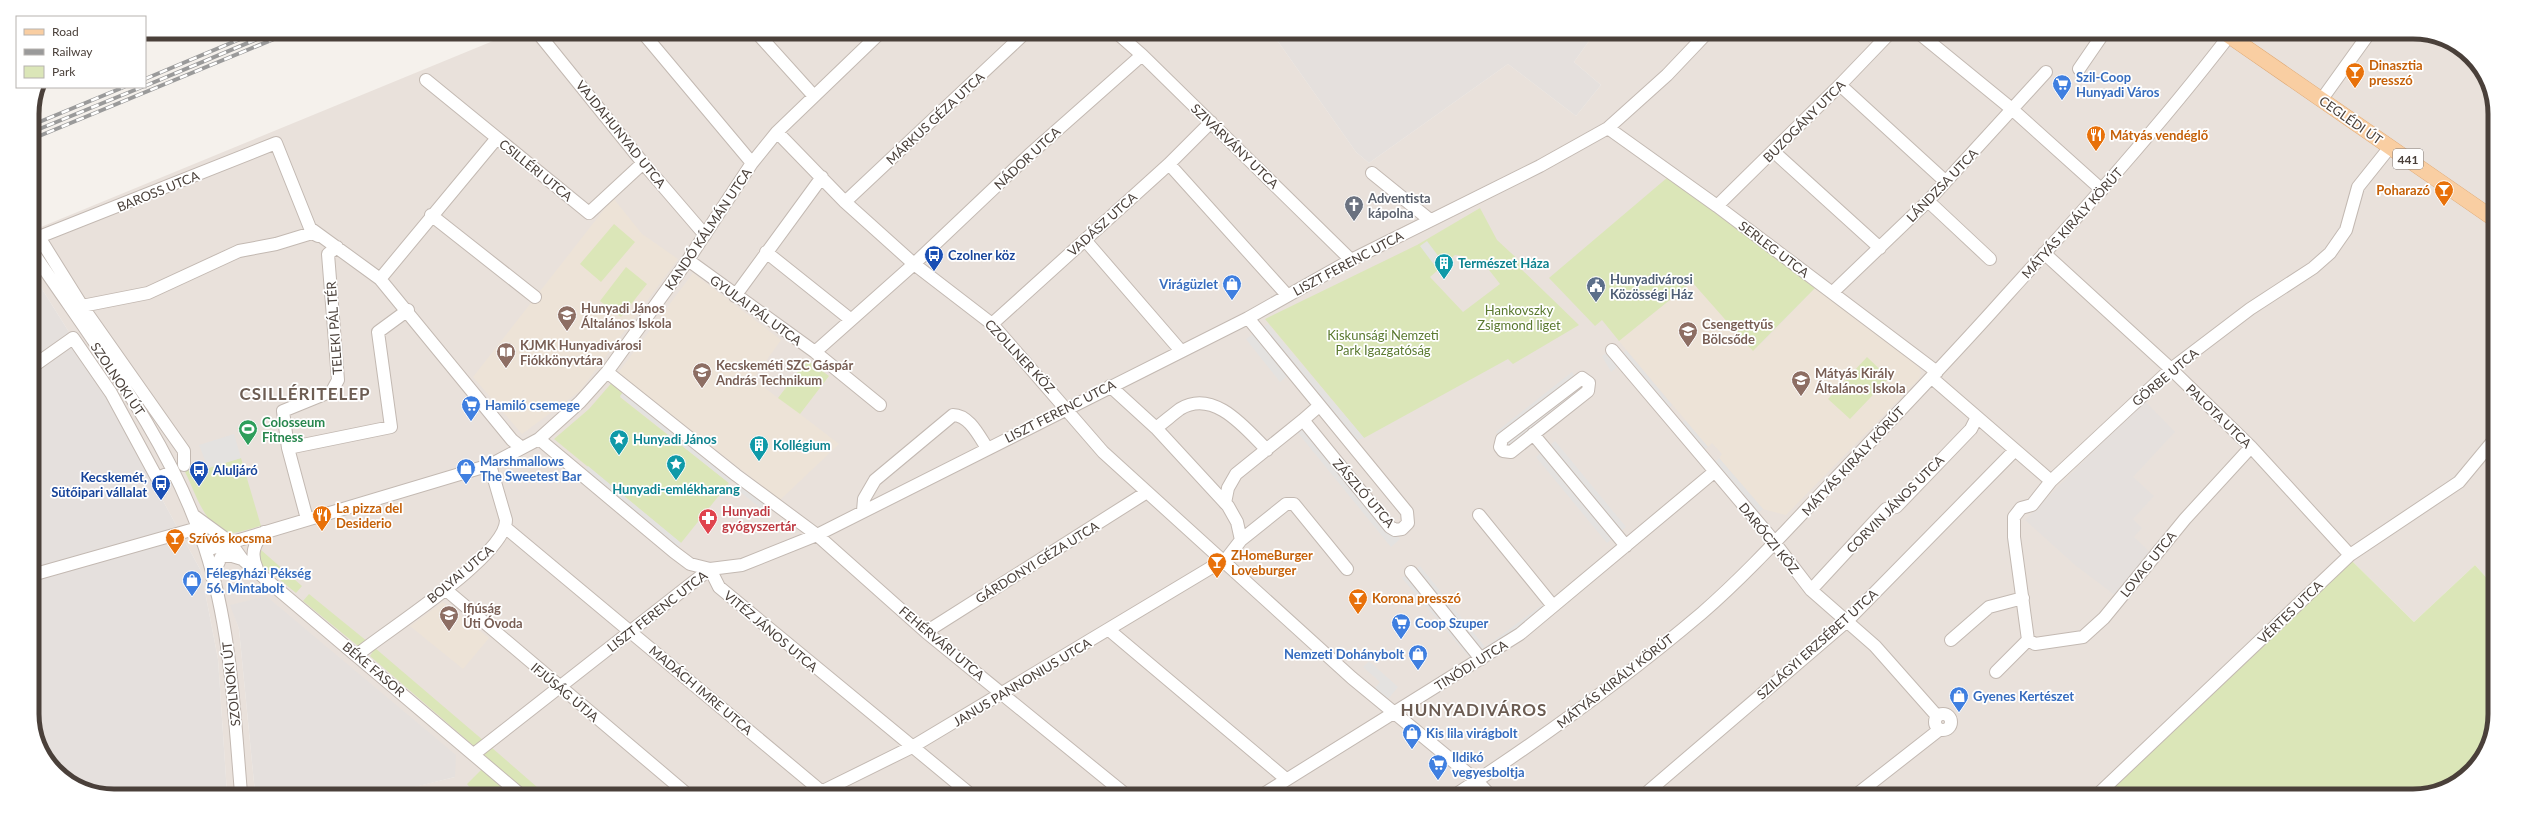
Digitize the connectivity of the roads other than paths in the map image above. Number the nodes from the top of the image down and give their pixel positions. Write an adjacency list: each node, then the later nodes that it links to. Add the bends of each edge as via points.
1 (544, 39): 28 (street, VAJDAHUNYAD UTCA)
2 (648, 39): 29 (street)
3 (762, 39): 19 (street)
4 (874, 39): 19 (street, KANDÓ KÁLMÁN UTCA)
5 (1019, 39): 36 (street, MÁRKUS GÉZA UTCA)
6 (1125, 39): 14 (street, SZIVÁRVÁNY UTCA)
7 (1701, 39): 23 (street, LISZT FERENC UTCA)
8 (1884, 39): 18 (street, BUZOGÁNY UTCA)
9 (1926, 39): 21 (street)
10 (2100, 39): 15 (street)
11 (2225, 39): 34 (street, MÁTYÁS KIRÁLY KÖRÚT)
12 (2234, 39): 20 (main road, CEGLÉDI ÚT / 441)
13 (2365, 39): 20 (street)
14 (1142, 54): 22 (street, SZIVÁRVÁNY UTCA); 52 (street, NÁDOR UTCA, via 1028,155)
15 (2079, 69)
16 (2046, 72): 21 (street, LÁNDZSA UTCA)
17 (426, 80): 25 (street, CSILLÉRI UTCA)
18 (1840, 85): 27 (street, BUZOGÁNY UTCA); 33 (street)
19 (813, 95): 24 (street, KANDÓ KÁLMÁN UTCA)
20 (2322, 100): 26 (main road, CEGLÉDI ÚT / 441)
21 (2013, 110): 33 (street, LÁNDZSA UTCA); 34 (street)
22 (1211, 122): 30 (street, VADÁSZ UTCA); 50 (street, SZIVÁRVÁNY UTCA)
23 (1608, 128): 37 (street, SERLEG UTCA); 40 (street, LISZT FERENC UTCA, via 1540,166)
24 (777, 132): 29 (street, KANDÓ KÁLMÁN UTCA); 32 (street, CZOLLNER KÖZ)
25 (496, 138): 28 (street, CSILLÉRI UTCA, via 589,213); 38 (street)
26 (2390, 147): 39 (main road, CEGLÉDI ÚT / 441); 67 (street, GÖRBE UTCA, via 2358,188 2348,226 2330,254 2313,268 2250,308)
27 (1773, 152): 37 (street, BUZOGÁNY UTCA); 45 (street)
28 (643, 163): 41 (street, VAJDAHUNYAD UTCA)
29 (752, 163): 41 (street, KANDÓ KÁLMÁN UTCA)
30 (1169, 164): 43 (street, VADÁSZ UTCA); 55 (street)
31 (1372, 173): 40 (street)
32 (822, 177): 36 (street, CZOLLNER KÖZ); 46 (street)
33 (1945, 181): 35 (street, LÁNDZSA UTCA)
34 (2102, 190): 47 (street, MÁTYÁS KIRÁLY KÖRÚT)
35 (1928, 201): 45 (street, LÁNDZSA UTCA); 48 (street)
36 (845, 202): 52 (street, CZOLLNER KÖZ)
37 (1717, 206): 54 (street, SERLEG UTCA)
38 (431, 215): 53 (street); 57 (street)
39 (2488, 215)
40 (1430, 220): 50 (street, LISZT FERENC UTCA)
41 (705, 235): 49 (street, KANDÓ KÁLMÁN UTCA)
42 (318, 236): 44 (street); 58 (street, via 312,233 276,244 239,251 148,293); 58 (street, BAROSS UTCA, via 307,222 276,143 39,237)
43 (1085, 240): 62 (street, VADÁSZ UTCA); 64 (street)
44 (337, 247): 53 (street); 81 (street, TELEKI PÁL TÉR, via 328,254 338,380 332,391 283,411)
45 (1880, 248): 54 (street, LÁNDZSA UTCA)
46 (766, 252): 56 (street); 61 (street)
47 (2044, 253): 67 (street, PALOTA UTCA); 69 (street, MÁTYÁS KIRÁLY KÖRÚT)
48 (1990, 258)
49 (688, 260): 56 (street, GYULAI PÁL UTCA); 68 (street, KANDÓ KÁLMÁN UTCA)
50 (1351, 260): 55 (street, LISZT FERENC UTCA)
51 (39, 261): 87 (street, SZOLNOKI ÚT, via 147,423)
52 (914, 264): 61 (street, NÁDOR UTCA); 62 (street, CZOLLNER KÖZ)
53 (380, 279): 59 (street)
54 (1833, 292): 69 (street, SERLEG UTCA)
55 (1287, 295): 60 (street, LISZT FERENC UTCA)
56 (735, 296): 65 (street, GYULAI PÁL UTCA)
57 (535, 297)
58 (82, 306): 79 (street)
59 (408, 310): 81 (street, via 378,332 391,427); 82 (street, via 512,440)
60 (1248, 318): 64 (street, LISZT FERENC UTCA); 72 (street, ZÁSZLÓ UTCA)
61 (850, 319): 65 (street, NÁDOR UTCA)
62 (992, 324): 73 (street, CZOLLNER KÖZ)
63 (1612, 350): 91 (street, DARÓCZI KÖZ)
64 (1181, 351): 70 (street, LISZT FERENC UTCA)
65 (815, 352): 71 (street, GYULAI PÁL UTCA)
66 (39, 362): 90 (street, via 73,338 111,393 157,478)
67 (2171, 369): 84 (street, PALOTA UTCA); 92 (street, GÖRBE UTCA)
68 (607, 372): 78 (street, KANDÓ KÁLMÁN UTCA, via 580,402); 102 (street, FEHÉRVÁRI UTCA, via 736,475)
69 (1934, 375): 74 (street, SERLEG UTCA); 105 (street, MÁTYÁS KIRÁLY KÖRÚT)
70 (1110, 386): 73 (street, LISZT FERENC UTCA); 76 (street)
71 (880, 405)
72 (1319, 406): 75 (street); 75 (street, ZÁSZLÓ UTCA, via 1406,512 1408,523 1402,529 1395,530 1390,527)
73 (1067, 410): 83 (street, LISZT FERENC UTCA); 93 (street, CZOLLNER KÖZ, via 1103,452)
74 (1977, 417): 86 (street, SERLEG UTCA); 119 (street, CORVIN JÁNOS UTCA, via 1970,429 1896,506 1886,509)
75 (1298, 424): 85 (street)
76 (1156, 428): 85 (street, via 1187,406 1209,405 1223,410 1236,419); 94 (street)
77 (1533, 434): 77 (street, via 1588,391 1586,380 1577,379 1502,439 1500,447 1503,451 1511,452); 106 (street)
78 (539, 439): 82 (street, KANDÓ KÁLMÁN UTCA); 113 (street, via 674,552 690,564)
79 (177, 440): 87 (street, via 175,453); 88 (street, via 184,451)
80 (2488, 447): 108 (street, VÉRTES UTCA, via 2459,482)
81 (288, 448): 98 (street, TELEKI PÁL TÉR)
82 (522, 448): 89 (street, KANDÓ KÁLMÁN UTCA)
83 (987, 448): 95 (street, LISZT FERENC UTCA); 95 (street, via 965,419 960,415 953,415 875,480 864,500)
84 (2251, 448): 108 (street, PALOTA UTCA); 127 (street, LOVAG UTCA, via 2185,519 2104,618 2083,637 2035,644)
85 (1267, 450): 94 (street, via 1236,474 1228,488)
86 (2016, 450): 92 (street, SERLEG UTCA); 122 (street, SZILÁGYI ERZSÉBET UTCA)
87 (166, 459): 90 (street, SZOLNOKI ÚT)
88 (184, 464)
89 (490, 465): 98 (street, KANDÓ KÁLMÁN UTCA); 100 (street, via 504,507)
90 (172, 472): 96 (street, SZOLNOKI ÚT)
91 (1714, 472): 105 (street, DARÓCZI KÖZ, via 1768,534); 106 (street, TINÓDI UTCA)
92 (2051, 481): 120 (street, GÖRBE UTCA, via 2032,505 2020,508 2014,517 2014,537)
93 (1147, 492): 111 (street, CZOLLNER KÖZ); 125 (street, GÁRDONYI GÉZA UTCA)
94 (1225, 503): 103 (street, via 1237,522)
95 (863, 511): 102 (street, LISZT FERENC UTCA)
96 (192, 514): 99 (street, SZOLNOKI ÚT); 104 (street, SZOLNOKI ÚT)
97 (1479, 515): 121 (street)
98 (307, 519): 101 (street, KANDÓ KÁLMÁN UTCA)
99 (198, 528): 107 (street, SZOLNOKI ÚT); 116 (street)
100 (506, 528): 118 (street, BOLYAI UTCA, via 480,561); 124 (street, MADÁCH IMRE UTCA)
101 (264, 532): 104 (street, KANDÓ KÁLMÁN UTCA); 112 (street, via 255,546 253,556)
102 (817, 535): 113 (street, LISZT FERENC UTCA, via 742,565); 125 (street, FEHÉRVÁRI UTCA)
103 (1242, 540): 111 (street); 114 (street, via 1286,504 1294,504)
104 (230, 542): 107 (street, KANDÓ KÁLMÁN UTCA); 109 (street); 110 (street, BÉKE FASOR)
105 (1774, 545): 119 (street, DARÓCZI KÖZ); 137 (street, MÁTYÁS KIRÁLY KÖRÚT, via 1703,612 1638,664 1551,731)
106 (1626, 546): 121 (street, TINÓDI UTCA)
107 (206, 550): 117 (street, SZOLNOKI ÚT)
108 (2350, 555): 150 (street, VÉRTES UTCA)
109 (221, 557): 110 (street, via 229,555); 117 (street)
110 (242, 558): 112 (street, BÉKE FASOR)
111 (1223, 562): 123 (street, JANUS PANNONIUS UTCA); 133 (street, CZOLLNER KÖZ, via 1310,635)
112 (257, 569): 128 (street, BÉKE FASOR)
113 (710, 569): 124 (street, LISZT FERENC UTCA); 134 (street, VITÉZ JÁNOS UTCA, via 719,588)
114 (1347, 569)
115 (1411, 572): 129 (street)
116 (39, 573)
117 (212, 577): 138 (street, SZOLNOKI ÚT, via 229,653)
118 (445, 589): 128 (street, BOLYAI UTCA); 131 (street, IFJÚSÁG ÚTJA)
119 (1811, 590): 122 (street, DARÓCZI KÖZ)
120 (2023, 598): 126 (street, via 1989,607); 127 (street, GÖRBE UTCA)
121 (1553, 606): 129 (street, TINÓDI UTCA, via 1520,634)
122 (1846, 622): 148 (street, SZILÁGYI ERZSÉBET UTCA); 149 (street, DARÓCZI KÖZ, via 1875,646 1937,716 1934,722 1939,730)
123 (1109, 630): 132 (street, JANUS PANNONIUS UTCA); 136 (street)
124 (631, 632): 131 (street, LISZT FERENC UTCA); 141 (street, MADÁCH IMRE UTCA)
125 (926, 632): 132 (street, FEHÉRVÁRI UTCA)
126 (1952, 640)
127 (2028, 640): 130 (street)
128 (357, 655): 135 (street, BÉKE FASOR)
129 (1481, 659): 133 (street, TINÓDI UTCA)
130 (1996, 672)
131 (560, 688): 135 (street, LISZT FERENC UTCA); 140 (street, IFJÚSÁG ÚTJA)
132 (1003, 693): 134 (street, JANUS PANNONIUS UTCA); 144 (street, FEHÉRVÁRI UTCA)
133 (1393, 713): 136 (street, TINÓDI UTCA); 137 (street, CZOLLNER KÖZ)
134 (912, 747): 142 (street, JANUS PANNONIUS UTCA); 143 (street, VITÉZ JÁNOS UTCA)
135 (474, 754): 139 (street, BÉKE FASOR)
136 (1286, 779): 145 (street, TINÓDI UTCA)
137 (1477, 781): 146 (street, MÁTYÁS KIRÁLY KÖRÚT); 147 (street, CZOLLNER KÖZ)
138 (241, 789)
139 (514, 789)
140 (681, 789)
141 (814, 789)
142 (827, 789)
143 (964, 789)
144 (1119, 789)
145 (1271, 789)
146 (1464, 789)
147 (1484, 789)
148 (1651, 789)
149 (1864, 789)
150 (2103, 789)

